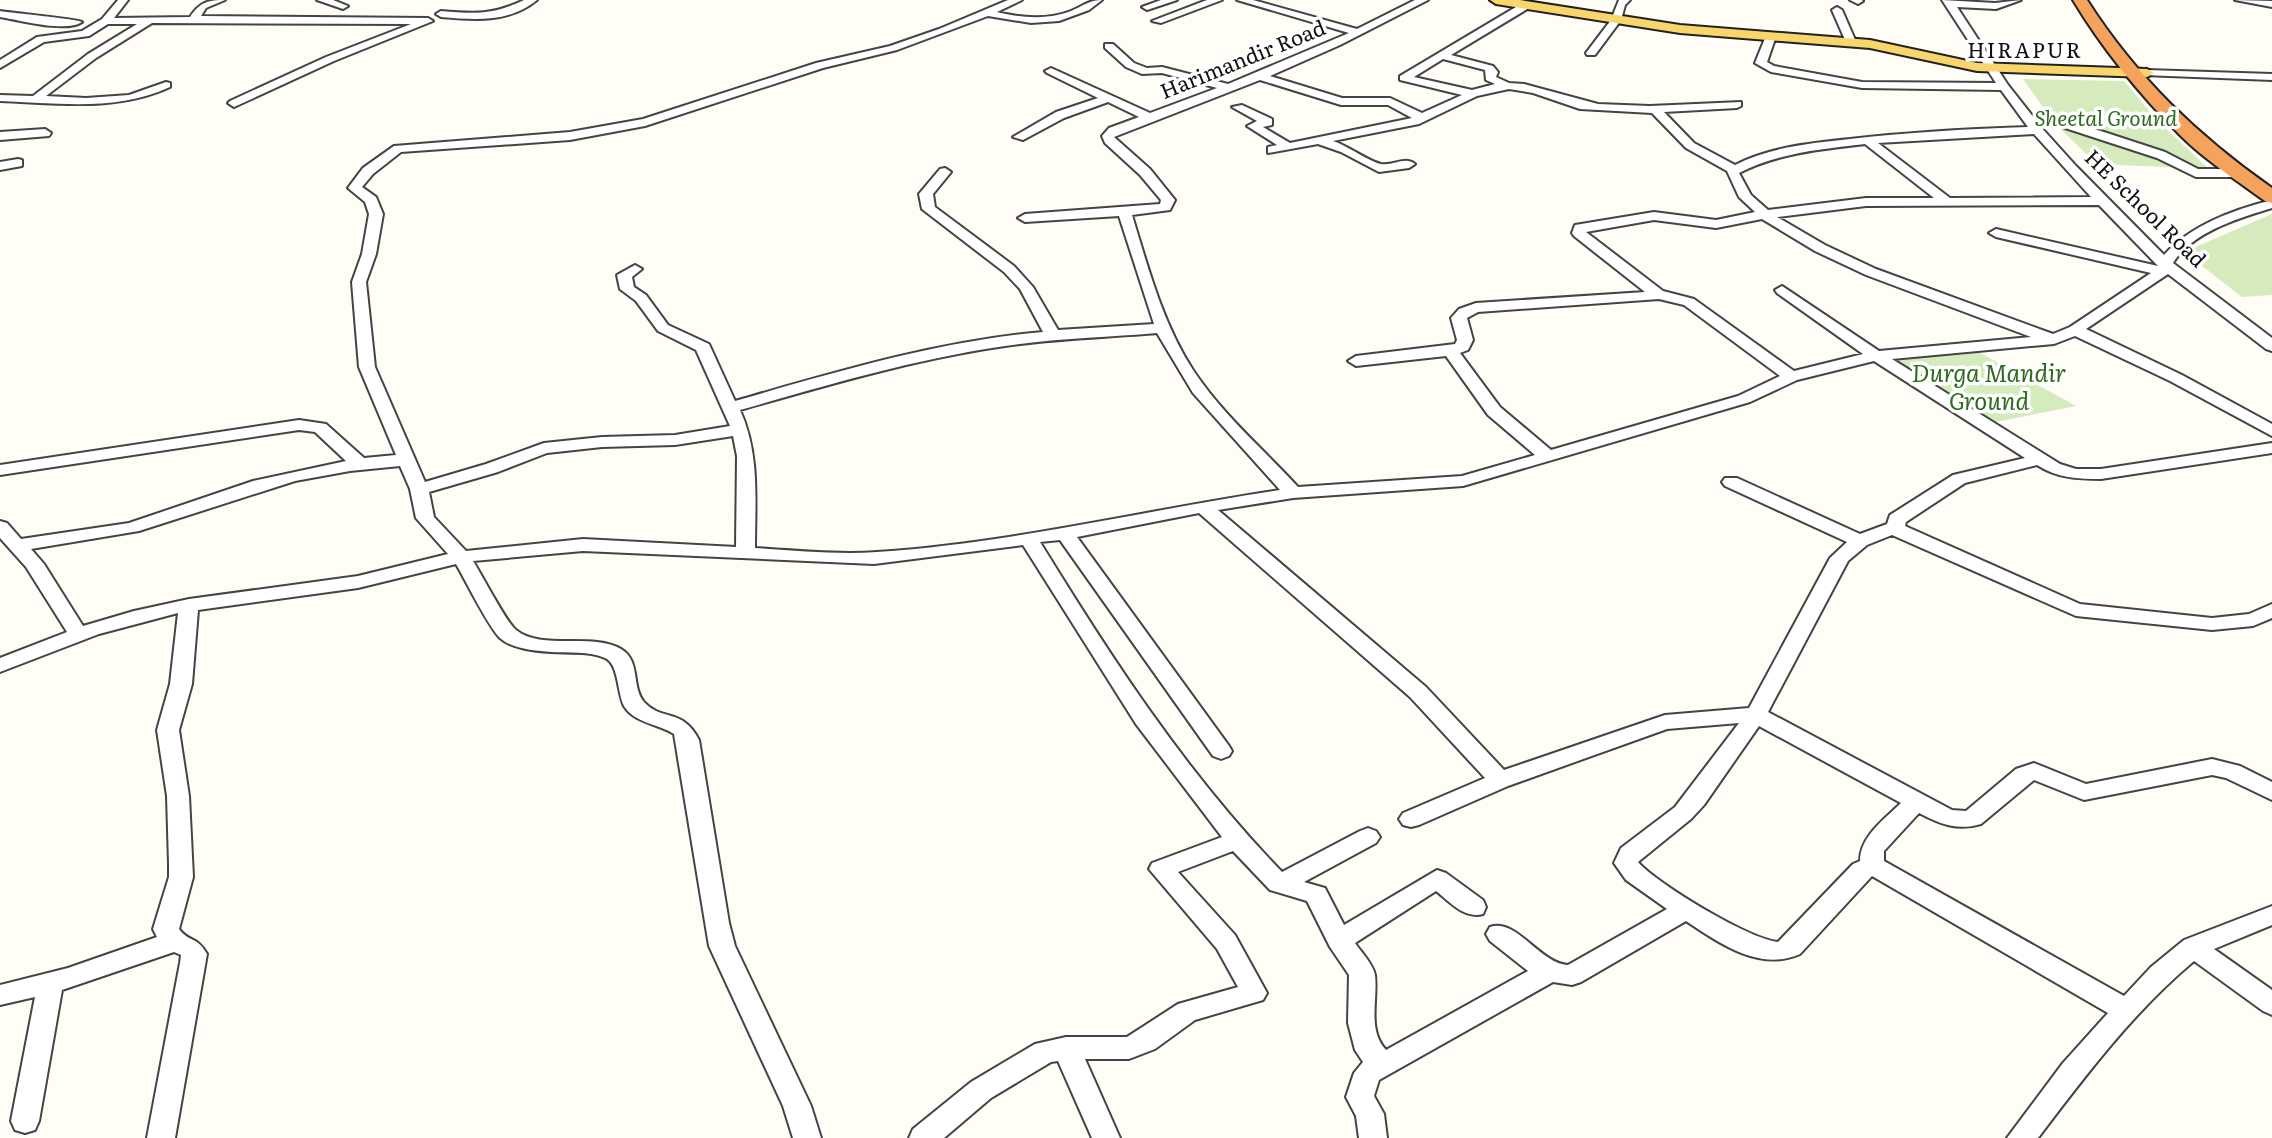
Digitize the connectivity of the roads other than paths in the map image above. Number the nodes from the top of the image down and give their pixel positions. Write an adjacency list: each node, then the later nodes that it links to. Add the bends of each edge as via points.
1 (123, 0): 30 (street)
2 (220, 0): 27 (street, via 202,6)
3 (322, 0): 20 (street)
4 (532, 0): 26 (street, via 504,14)
5 (1017, 0): 24 (street)
6 (1172, 0): 21 (street)
7 (1217, 0): 32 (street)
8 (1242, 0): 33 (street)
9 (1423, 0): 33 (street, Harimandir Road)
10 (1496, 0): 22 (main road)
11 (1625, 0): 29 (street)
12 (2016, 0): 17 (street, via 1996,6)
13 (2080, 0): 44 (highway, via 2103,37)
14 (2091, 0): 44 (highway)
15 (2240, 0): 19 (street)
16 (1092, 1): 24 (street, via 1083,10 1050,19 1017,20)
17 (1948, 2): 42 (street, HE School Road)
18 (452, 3): 26 (street, via 440,8)
19 (2272, 4)
20 (343, 6)
21 (1147, 6)
22 (1525, 6): 29 (main road); 39 (street)
23 (1837, 10): 35 (street)
24 (989, 13): 102 (street, via 893,48 820,65 645,122 570,136 398,149 368,170 355,188 371,200 376,214 359,282 367,368)
25 (0, 14): 30 (street, via 48,22)
26 (441, 14): 31 (street)
27 (194, 19): 28 (street); 31 (street)
28 (150, 20): 30 (street); 53 (street)
29 (1616, 20): 34 (main road); 38 (street)
30 (106, 21): 40 (street, via 85,34 44,37)
31 (428, 21): 55 (street)
32 (1157, 21)
33 (1358, 32): 45 (street, Harimandir Road)
34 (1771, 36): 35 (main road); 49 (street, via 1761,63 1771,69 1862,85)
35 (1851, 42): 42 (main road)
36 (1109, 46): 50 (street, via 1146,72 1162,70)
37 (0, 53): 40 (street)
38 (1591, 53)
39 (1440, 55): 47 (street, via 1489,68 1490,78); 51 (street, via 1404,78)
40 (15, 56): 41 (street)
41 (0, 65)
42 (1992, 69): 44 (main road); 49 (street, HE School Road)
43 (1051, 71): 54 (street)
44 (2141, 73): 46 (street); 74 (highway, via 2186,131); 75 (highway, via 2205,138)
45 (1260, 76): 50 (street, Harimandir Road); 60 (street, via 1341,102 1390,100)
46 (2272, 77)
47 (1504, 84): 51 (street); 58 (street, via 1593,108)
48 (166, 85): 53 (street, via 128,100)
49 (2004, 87): 61 (street, HE School Road)
50 (1229, 88): 59 (street, Harimandir Road)
51 (1474, 94): 60 (street)
52 (0, 98): 53 (street)
53 (37, 98)
54 (1108, 98): 59 (street); 64 (street, via 1060,115)
55 (234, 103)
56 (1737, 103): 58 (street)
57 (1238, 107): 67 (street, via 1268,122 1253,126)
58 (1655, 109): 72 (street, via 1676,135 1709,161)
59 (1151, 118): 80 (street, Harimandir Road, via 1108,135 1145,172 1168,205)
60 (1422, 118): 65 (street)
61 (2033, 125): 66 (street); 74 (street, via 2060,122 2161,155 2196,173); 78 (street, HE School Road)
62 (46, 133): 63 (street)
63 (0, 136)
64 (1019, 137)
65 (1319, 141): 67 (street); 70 (street, via 1345,149 1379,169)
66 (1868, 141): 72 (street, via 1814,147); 77 (street)
67 (1288, 147): 68 (street)
68 (1272, 150)
69 (18, 163): 71 (street)
70 (1409, 164)
71 (0, 166)
72 (1734, 169): 81 (street, via 1732,178)
73 (945, 172): 90 (street, via 926,194 929,209 1009,269 1026,287)
74 (2237, 173): 76 (highway)
75 (2272, 188)
76 (2272, 197)
77 (1945, 200): 78 (street); 81 (street, via 1866,202)
78 (2102, 201): 84 (street, HE School Road)
79 (2272, 204): 84 (street, via 2239,215 2177,247)
80 (1124, 212): 82 (street); 88 (street)
81 (1765, 214): 87 (street, via 1706,224 1654,216 1580,229 1579,233); 91 (street, via 1864,270)
82 (1025, 218)
83 (1996, 233): 84 (street)
84 (2164, 267): 89 (street); 92 (street, HE School Road)
85 (635, 269): 97 (street, via 624,275 627,289 641,298 663,328 703,346)
86 (1782, 290): 94 (street)
87 (1659, 295): 93 (street, via 1476,308 1459,318 1465,340 1462,347); 96 (street, via 1689,302)
88 (1163, 328): 90 (street); 108 (street, via 1199,389)
89 (2075, 330): 91 (street); 99 (street)
90 (1054, 337): 97 (street, via 930,354)
91 (2054, 339): 94 (street)
92 (2272, 346)
93 (1450, 351): 95 (street); 101 (street, via 1494,411)
94 (1876, 356): 96 (street); 103 (street)
95 (1356, 361)
96 (1791, 377): 101 (street, via 1744,399)
97 (730, 408): 98 (street)
98 (740, 430): 107 (street, via 675,440 544,448); 116 (street, via 746,456)
99 (2272, 431)
100 (2272, 448): 103 (street, via 2101,474 2075,474)
101 (1547, 456): 108 (street, via 1464,481)
102 (406, 460): 104 (street); 107 (street)
103 (2037, 460): 111 (street, via 1947,484 1897,519)
104 (359, 463): 105 (street, via 320,428 299,425); 115 (street, via 258,485 137,526)
105 (0, 470)
106 (1731, 482): 114 (street)
107 (419, 489): 117 (street, via 425,518)
108 (1293, 493): 109 (street)
109 (1203, 507): 112 (street); 124 (street, via 1418,692)
110 (0, 527): 115 (street)
111 (1895, 527): 114 (street); 119 (street, via 2076,611 2236,624)
112 (1065, 534): 113 (street); 123 (street)
113 (1029, 539): 116 (street, via 874,558); 129 (street, via 1171,757)
114 (1860, 541): 122 (street, via 1840,558)
115 (17, 545): 120 (street)
116 (745, 553): 117 (street, via 583,545)
117 (461, 557): 118 (street, via 358,582); 149 (street, via 508,634 541,645 615,654 623,664 635,706 683,730 722,946 797,1106)
118 (189, 606): 120 (street, via 141,615); 137 (street, via 181,684 168,730 178,796 181,864 166,929)
119 (2272, 610)
120 (79, 635): 121 (street)
121 (0, 666)
122 (1756, 715): 124 (street, via 1665,722); 126 (street); 133 (street, via 1696,799 1629,854 1626,863 1635,874)
123 (1221, 751)
124 (1500, 780): 127 (street)
125 (2272, 792): 126 (street, via 2232,771 2212,767 2084,792 2034,771 1973,818 1946,817)
126 (1916, 802): 130 (street, via 1878,841 1872,850)
127 (1411, 819)
128 (1368, 836): 131 (street)
129 (1236, 841): 131 (street); 144 (street, via 1161,869 1226,942 1254,993 1187,1012 1129,1048)
130 (1872, 866): 133 (street, via 1862,870 1791,947 1779,953 1762,950); 143 (street)
131 (1279, 884): 136 (street, via 1316,894)
132 (1474, 907): 136 (street, via 1437,879)
133 (1687, 909): 139 (street, via 1572,975)
134 (2272, 915): 138 (street)
135 (1499, 934): 139 (street)
136 (1339, 940): 145 (street, via 1362,973 1361,1023 1369,1050)
137 (173, 942): 140 (street); 148 (street, via 189,947 194,963)
138 (2193, 947): 142 (street); 143 (street)
139 (1550, 971): 145 (street)
140 (50, 984): 141 (street); 146 (street)
141 (0, 995)
142 (2272, 1004)
143 (2125, 1010): 147 (street)
144 (1066, 1048): 150 (street, via 1026,1061 981,1090); 151 (street)
145 (1383, 1065): 152 (street, via 1368,1073 1360,1097 1370,1114)
146 (25, 1121)
147 (2024, 1137)
148 (162, 1138)
149 (807, 1138)
150 (923, 1138)
151 (1106, 1138)
152 (1373, 1138)

